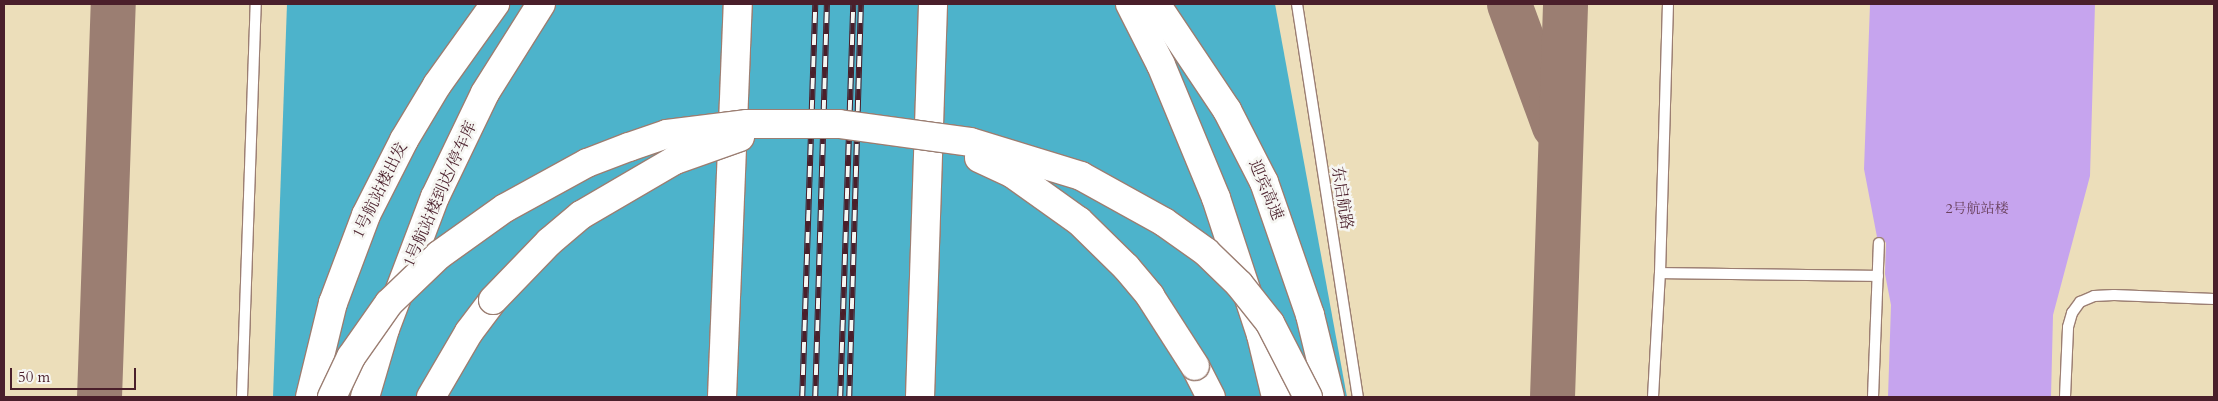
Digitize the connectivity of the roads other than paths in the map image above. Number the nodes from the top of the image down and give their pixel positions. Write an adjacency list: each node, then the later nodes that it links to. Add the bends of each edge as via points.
1 (256, 4): 16 (lane)
2 (495, 4): 17 (main road, 1号航站楼出发, via 437,85 369,208 333,303)
3 (541, 4): 19 (main road, 1号航站楼到达/停车库, bridge, via 485,93 435,197 385,329)
4 (738, 4): 21 (main road, bridge)
5 (933, 4): 22 (main road)
6 (1130, 4): 24 (main road, bridge, via 1161,65 1216,198 1262,334)
7 (1156, 4): 26 (main road, 迎宾高速, via 1227,110 1256,165 1294,262)
8 (1297, 4): 27 (lane, 东启航路)
9 (1668, 4): 13 (lane)
10 (790, 125): 11 (main road, bridge, via 839,124); 18 (main road, bridge, via 747,124 667,134 587,163 505,208 440,255 389,303 351,357); 20 (main road, bridge, via 699,150 644,177 581,215 549,242 493,300 469,332)
11 (890, 130): 23 (main road, bridge, via 935,139 968,152 1013,174 1080,221 1150,296); 25 (main road, bridge, via 970,142 1040,162 1080,176 1164,222 1206,252 1239,284 1270,323)
12 (1878, 243): 14 (lane)
13 (1660, 272): 14 (lane); 28 (lane)
14 (1878, 276): 29 (lane)
15 (2214, 299): 30 (lane, via 2114,295 2094,296 2080,302 2068,327)
16 (242, 397)
17 (310, 397)
18 (332, 397)
19 (366, 397)
20 (430, 397)
21 (722, 397)
22 (920, 397)
23 (1211, 397)
24 (1276, 397)
25 (1308, 397)
26 (1330, 397)
27 (1358, 397)
28 (1653, 397)
29 (1873, 397)
30 (2065, 397)

